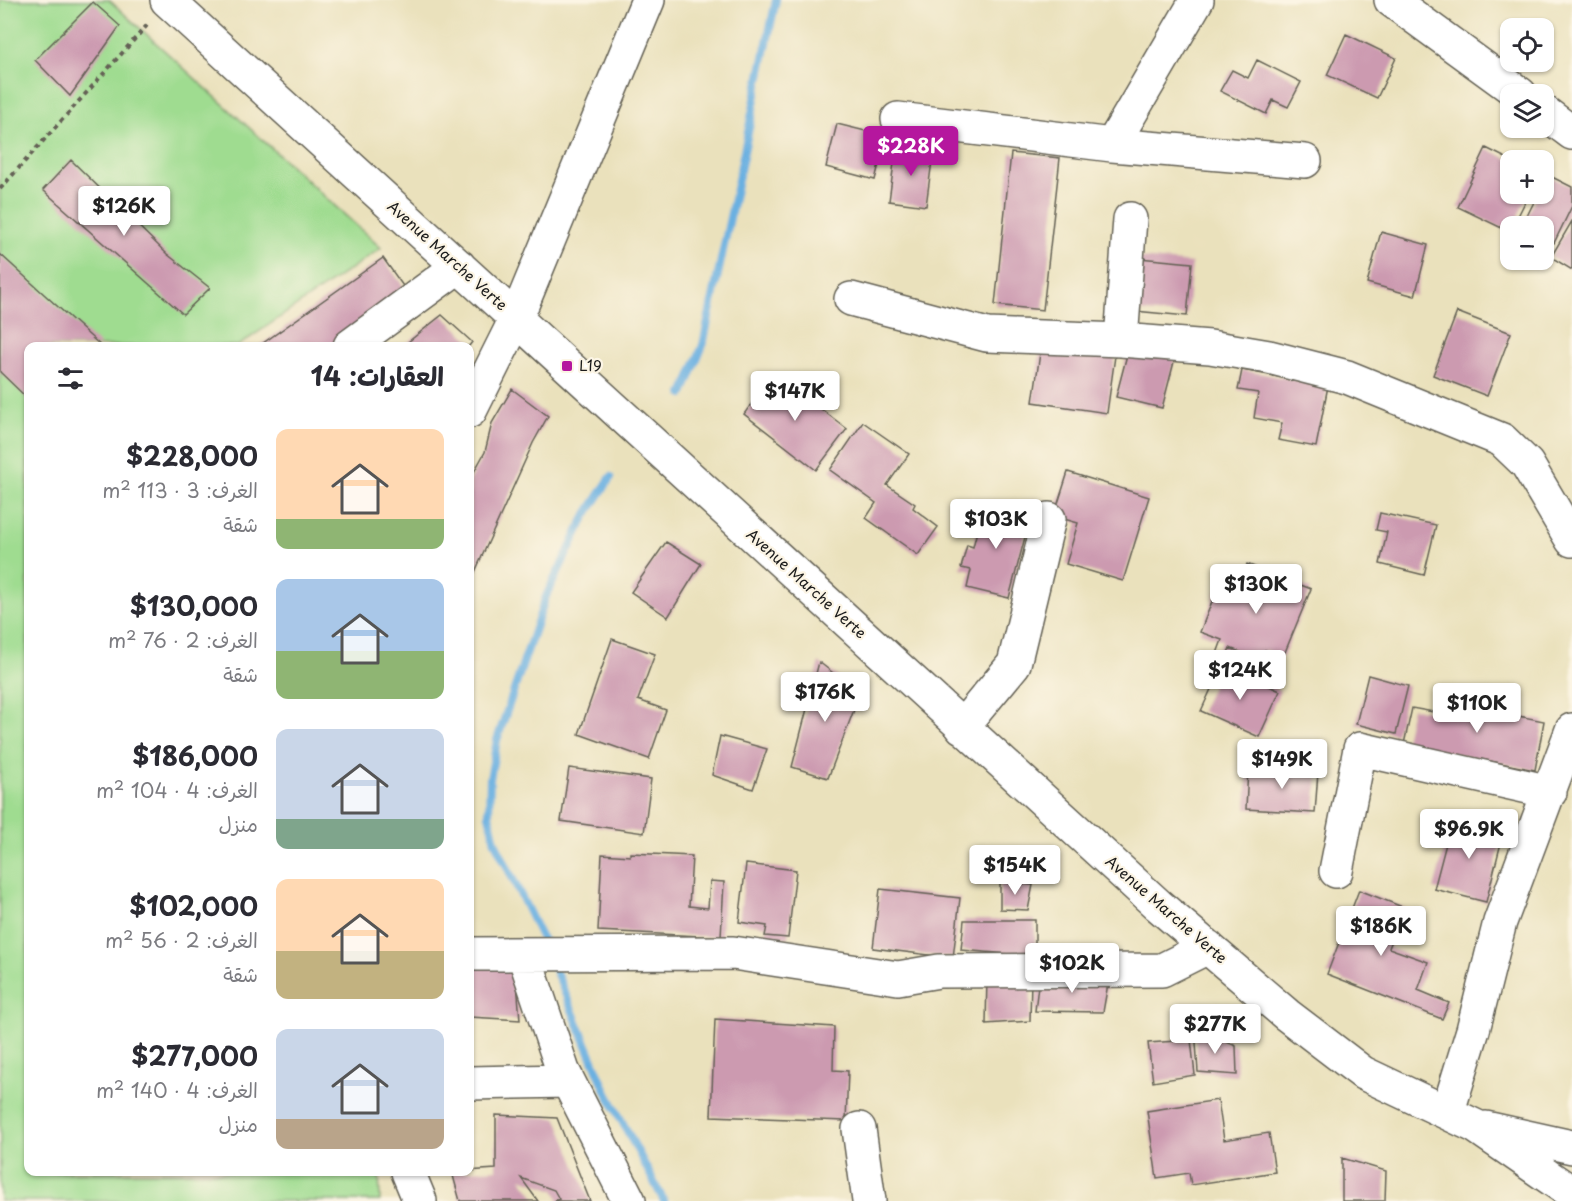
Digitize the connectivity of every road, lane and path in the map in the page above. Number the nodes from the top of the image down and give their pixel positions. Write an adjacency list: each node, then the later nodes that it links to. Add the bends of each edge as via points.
1 (648, 0): 15 (street)
2 (1197, 0): 9 (street)
3 (1391, 0): 5 (street)
4 (167, 1): 11 (path); 13 (street, Avenue Marche Verte)
5 (1506, 84)
6 (898, 119): 9 (street)
7 (1554, 120): 8 (street)
8 (1572, 133)
9 (1112, 145): 10 (street)
10 (1305, 161)
11 (0, 189)
12 (1130, 219): 16 (street)
13 (459, 266): 15 (street, Avenue Marche Verte); 17 (street)
14 (851, 299): 16 (street, via 987,335)
15 (516, 319): 18 (street); 21 (street, Avenue Marche Verte)
16 (1121, 340): 20 (street, via 1242,351 1336,374 1502,440 1527,464)
17 (356, 342)
18 (474, 403)
19 (1049, 519): 21 (street, via 1014,664)
20 (1572, 540)
21 (963, 727): 25 (street, Avenue Marche Verte)
22 (1572, 730): 23 (street)
23 (1550, 792): 24 (street, via 1360,749); 30 (street, via 1500,922 1473,1030)
24 (1336, 871)
25 (1208, 947): 27 (street, via 1162,970 939,971 898,978 733,952); 30 (street, Avenue Marche Verte, via 1363,1073)
26 (474, 954): 27 (street)
27 (540, 955): 28 (street)
28 (568, 1081): 29 (street); 36 (street)
29 (474, 1083)
30 (1462, 1118): 32 (street); 34 (street)
31 (859, 1129): 37 (street)
32 (1572, 1147)
33 (410, 1176): 35 (street)
34 (1572, 1193)
35 (420, 1201)
36 (629, 1201)
37 (869, 1201)

